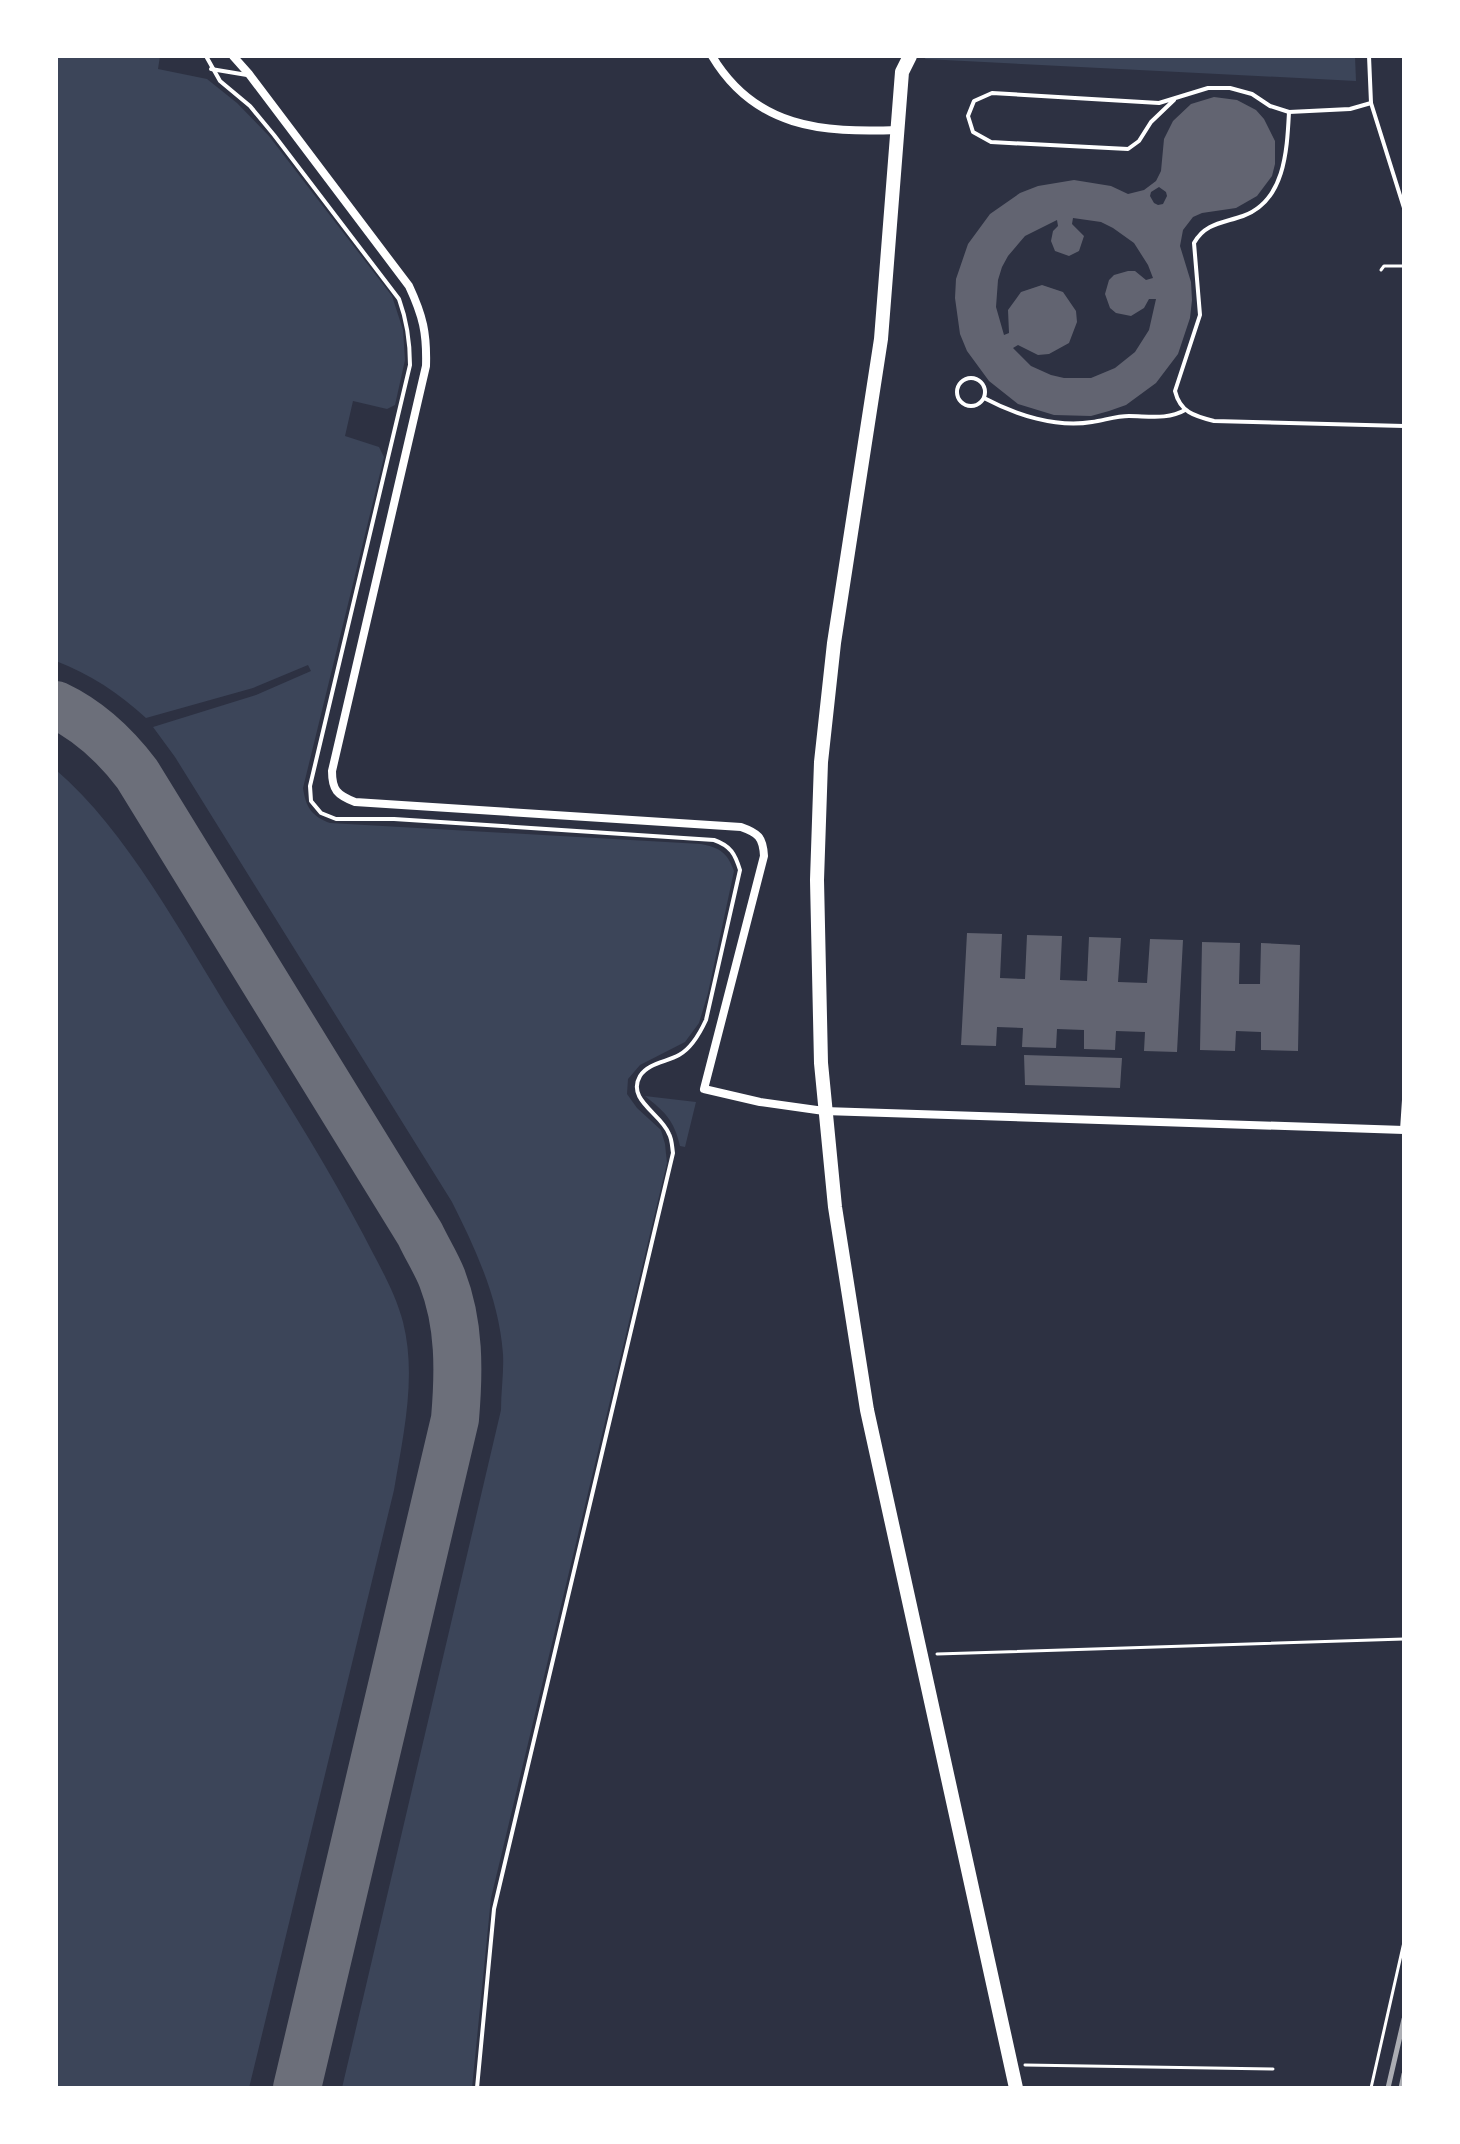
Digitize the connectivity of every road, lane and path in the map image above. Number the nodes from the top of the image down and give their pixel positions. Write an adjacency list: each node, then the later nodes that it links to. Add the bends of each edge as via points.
1 (206, 56): 7 (lane)
2 (233, 56): 9 (street)
3 (712, 56): 13 (street, via 754,104 798,125)
4 (896, 56): 8 (main road)
5 (910, 56): 8 (main road)
6 (1369, 56): 11 (lane)
7 (211, 69): 9 (lane); 20 (lane, via 274,135 399,299 410,344 410,365 310,786 311,801 336,819 727,844 740,870 706,1020 682,1054 647,1068)
8 (902, 72): 13 (main road)
9 (249, 74): 23 (street, via 409,286 427,334 426,366 332,787 355,802 741,827 758,833 764,856 704,1089)
10 (1174, 100): 10 (lane, via 992,93 974,101 968,116 973,132 991,142 1128,149); 12 (lane, via 1208,88 1230,88)
11 (1371, 103): 12 (lane); 14 (lane)
12 (1289, 112): 18 (lane, via 1284,170 1265,201 1246,215 1213,224 1194,243 1200,315 1175,391)
13 (898, 130): 23 (main road, via 875,386 834,643 821,762 817,954)
14 (1404, 208)
15 (1404, 266): 16 (path)
16 (1381, 270)
17 (984, 398): 17 (lane, via 981,381 973,377 958,385 960,402 977,405); 18 (lane, via 1052,422 1177,415)
18 (1185, 410): 19 (lane, via 1214,421)
19 (1404, 426)
20 (637, 1087): 21 (lane); 30 (lane, via 638,1099 669,1133 673,1153 494,1909)
21 (646, 1088)
22 (1404, 1100): 24 (lane)
23 (824, 1111): 24 (street); 26 (main road, via 860,1368)
24 (1403, 1130)
25 (1404, 1639): 26 (path)
26 (921, 1655): 28 (main road)
27 (1404, 1942): 32 (path)
28 (1011, 2065): 29 (path); 31 (main road)
29 (1273, 2069)
30 (477, 2088)
31 (1016, 2088)
32 (1371, 2088)

